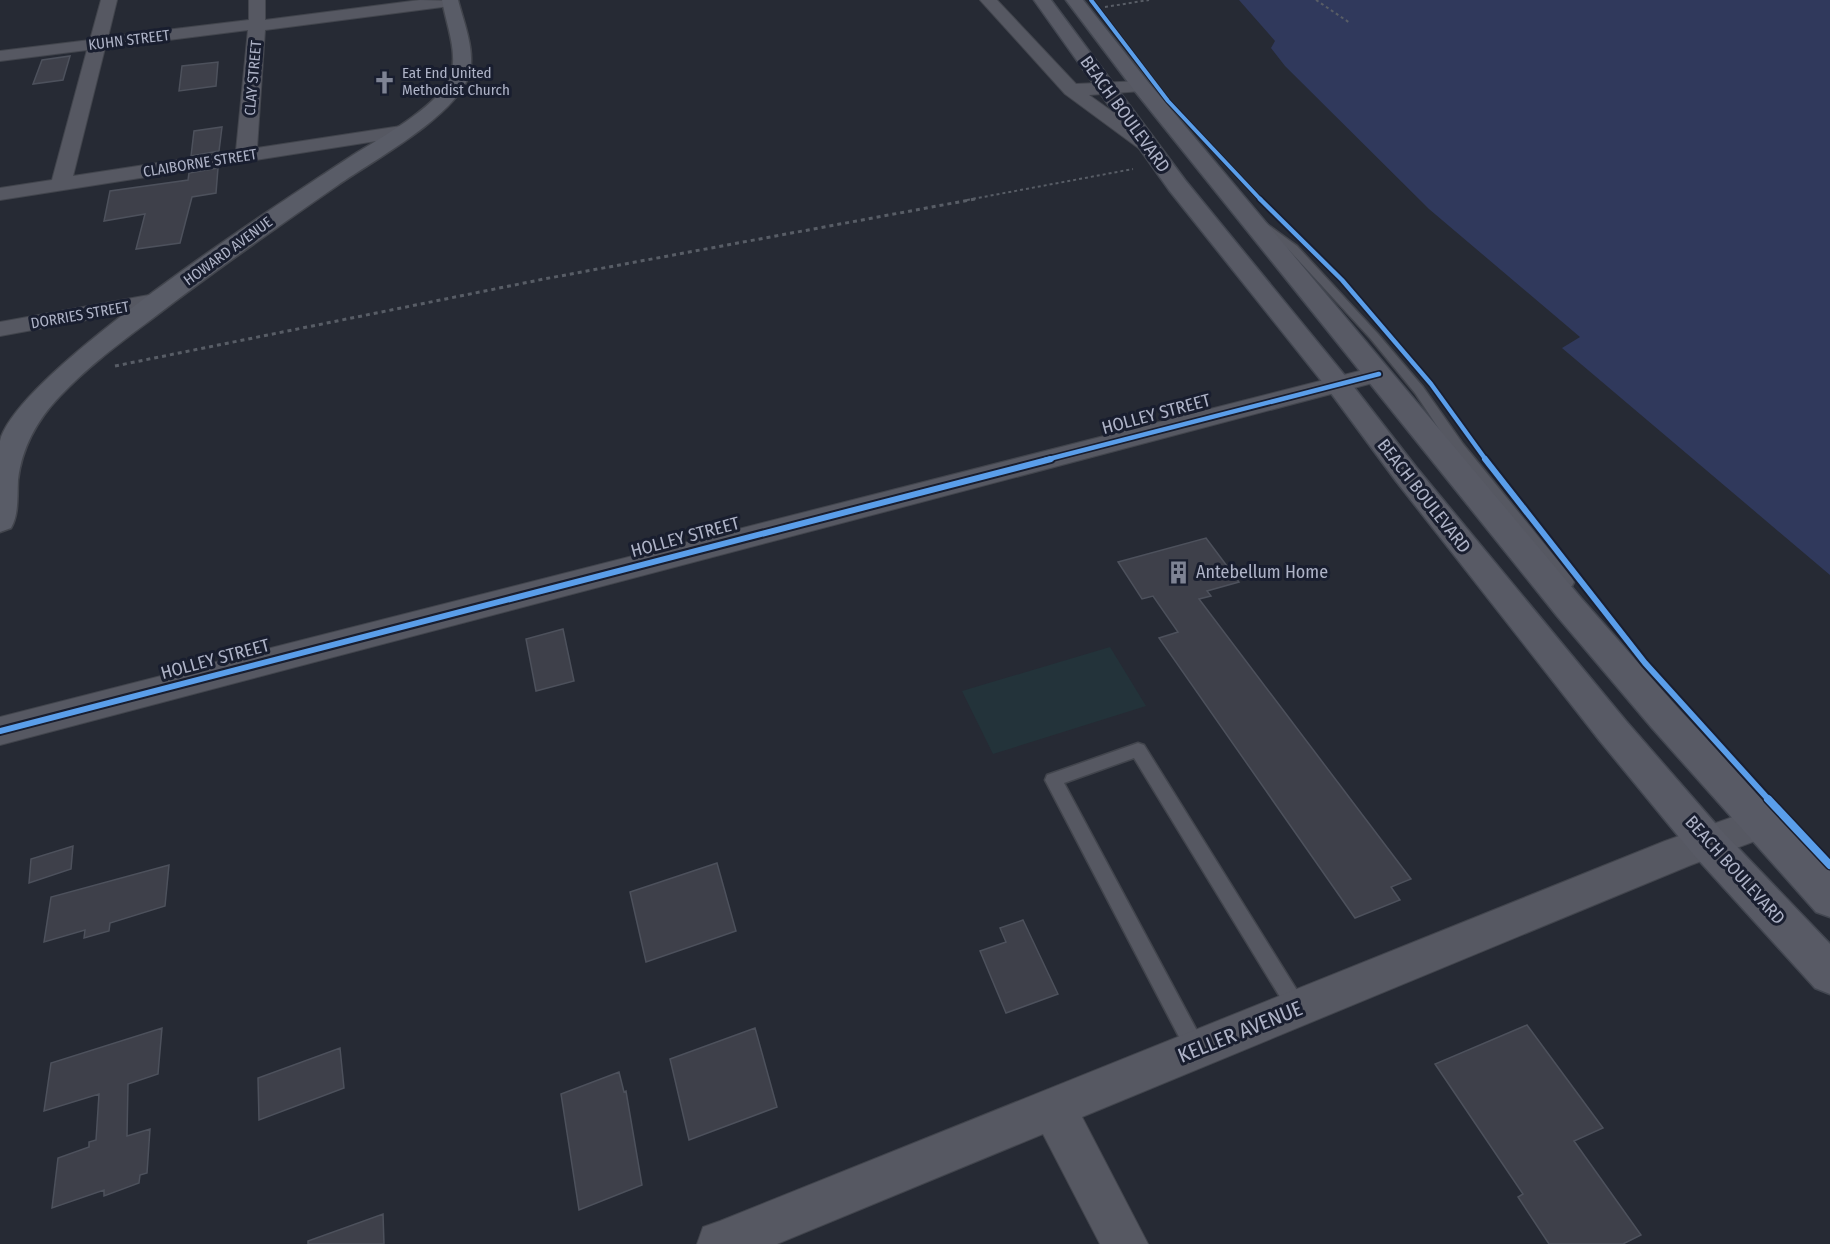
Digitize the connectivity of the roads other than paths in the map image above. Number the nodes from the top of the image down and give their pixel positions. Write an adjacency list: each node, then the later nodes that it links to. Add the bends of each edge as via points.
1 (109, 0): 9 (street)
2 (257, 0): 8 (street, CLAY STREET)
3 (450, 0): 8 (street, KUHN STREET); 14 (main road, HOWARD AVENUE, via 461,62 458,80 434,108)
4 (988, 0): 5 (street); 13 (street)
5 (1009, 0)
6 (1042, 0): 12 (main road, BEACH BOULEVARD)
7 (1086, 4): 11 (main road, BEACH BOULEVARD)
8 (258, 25): 9 (street, KUHN STREET); 15 (street, CLAY STREET)
9 (99, 44): 10 (street, KUHN STREET); 17 (street)
10 (0, 56)
11 (1141, 86): 12 (street); 19 (main road, BEACH BOULEVARD)
12 (1106, 88): 13 (street); 16 (main road, BEACH BOULEVARD)
13 (1071, 90): 16 (street)
14 (401, 132): 15 (street, CLAIBORNE STREET); 20 (main road, HOWARD AVENUE)
15 (246, 156): 17 (street, CLAIBORNE STREET)
16 (1141, 157): 23 (main road, BEACH BOULEVARD, via 1251,278)
17 (61, 185): 18 (street, CLAIBORNE STREET)
18 (0, 194)
19 (1242, 210): 22 (main road, BEACH BOULEVARD); 25 (lane, via 1293,248 1382,345 1572,589)
20 (160, 300): 21 (street, DORRIES STREET); 24 (main road, HOWARD AVENUE, via 66,376 28,416 11,446)
21 (0, 329)
22 (1379, 374): 23 (street, HOLLEY STREET); 25 (main road, BEACH BOULEVARD, via 1478,498)
23 (1337, 383): 26 (street, HOLLEY STREET); 28 (main road, BEACH BOULEVARD, via 1458,539)
24 (0, 518)
25 (1665, 718): 27 (main road, BEACH BOULEVARD)
26 (0, 731)
27 (1761, 823): 28 (street, KELLER AVENUE); 29 (main road, BEACH BOULEVARD)
28 (1707, 842): 30 (main road, BEACH BOULEVARD); 31 (street, KELLER AVENUE)
29 (1830, 899)
30 (1830, 974)
31 (1298, 1008): 32 (street, KELLER AVENUE); 32 (lane, via 1138,750 1053,780)
32 (1196, 1049): 33 (street, KELLER AVENUE)
33 (1053, 1108): 34 (street, KELLER AVENUE); 35 (street)
34 (720, 1244)
35 (1125, 1244)

